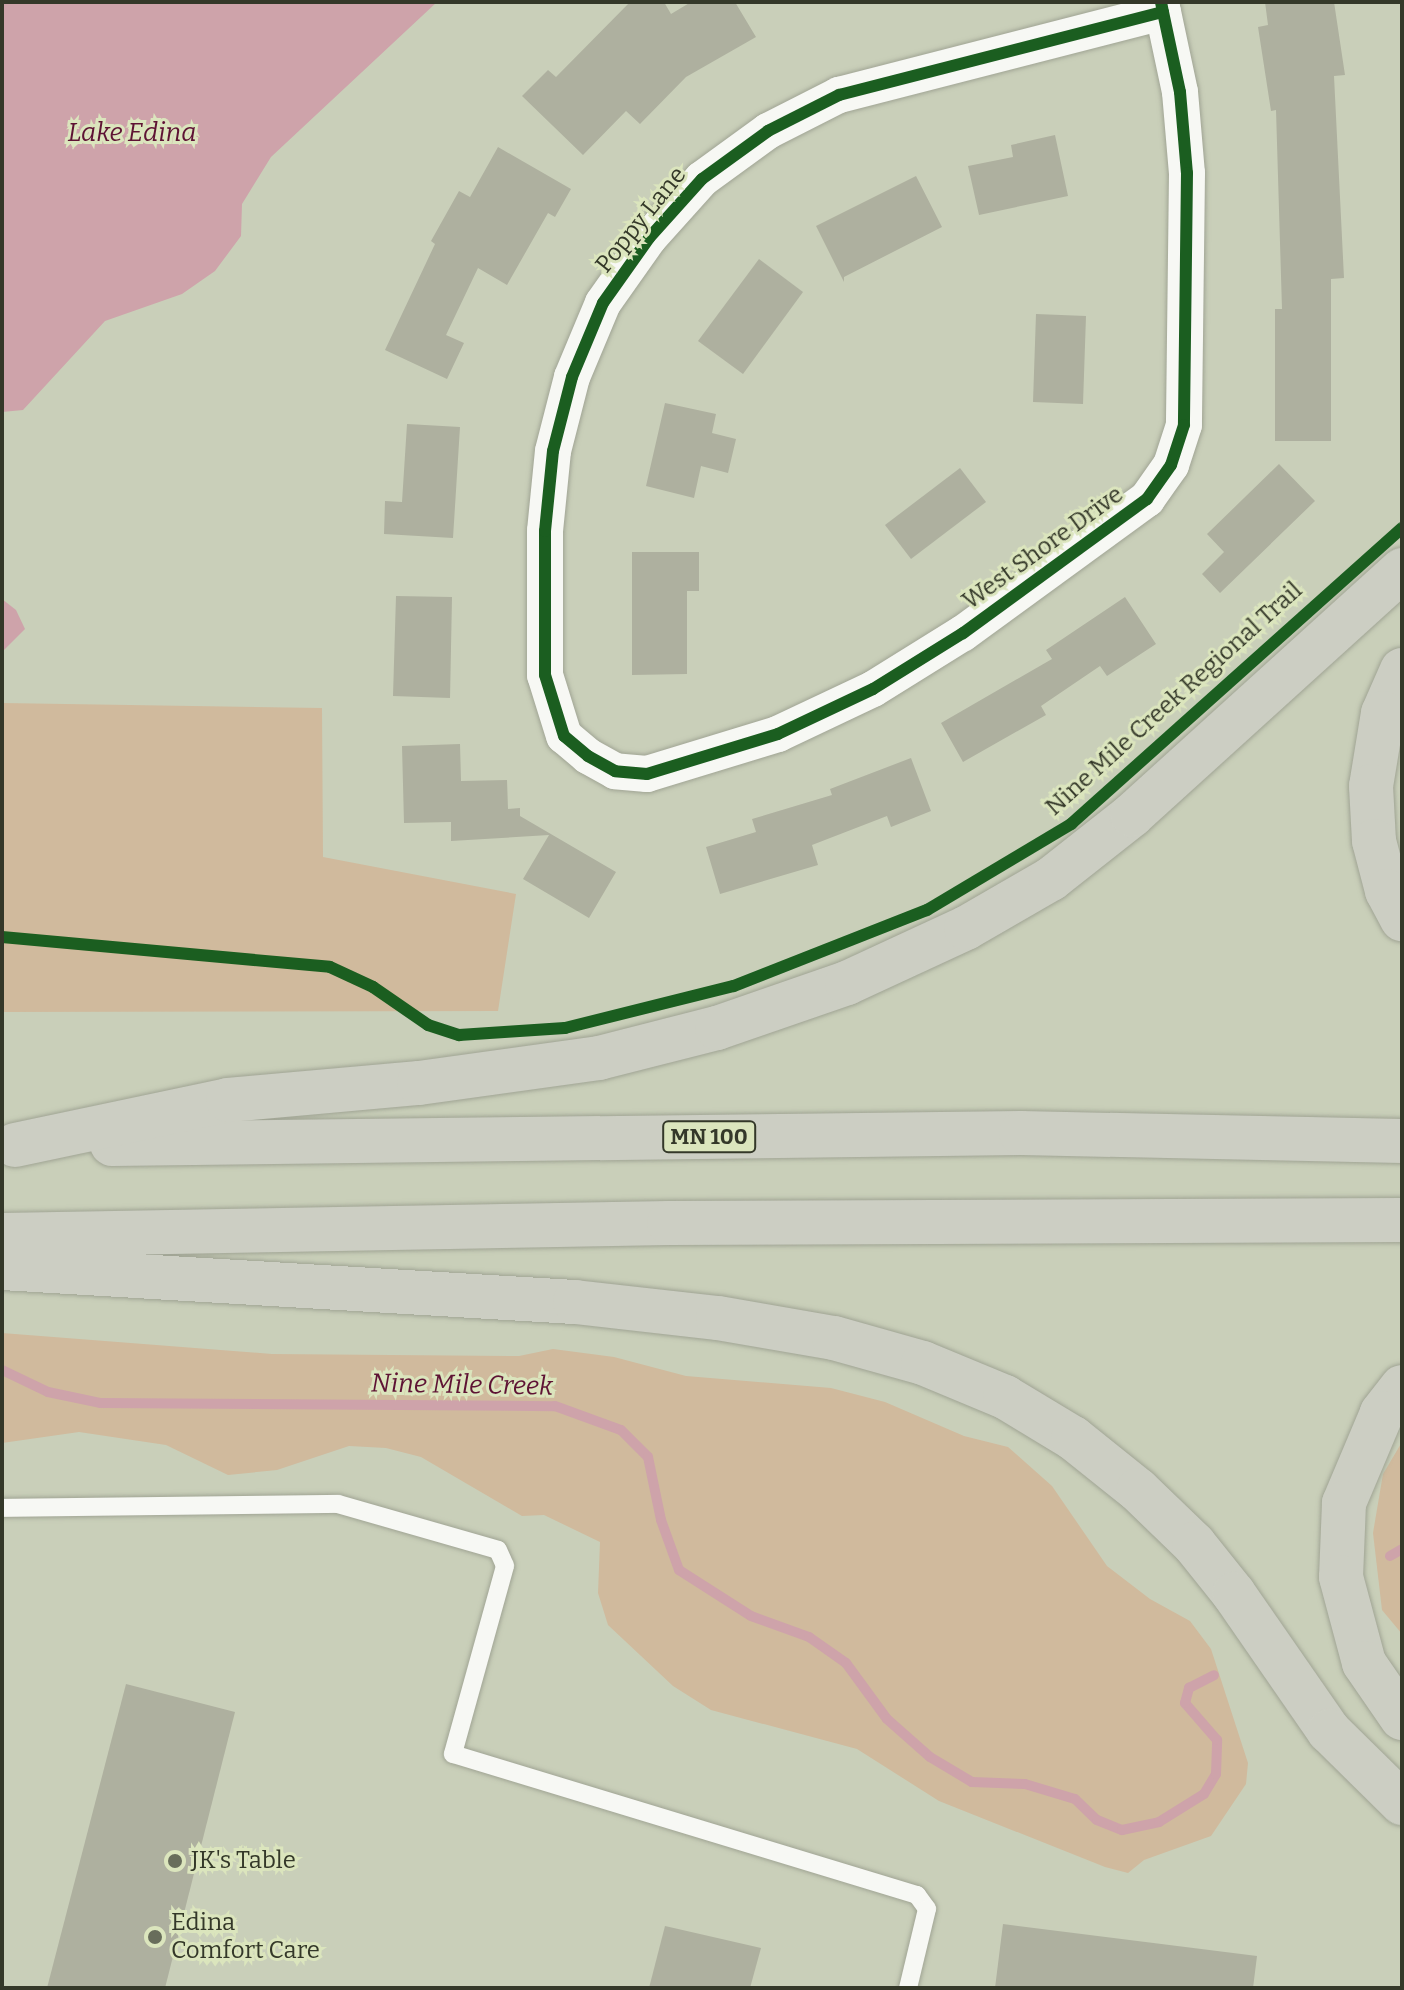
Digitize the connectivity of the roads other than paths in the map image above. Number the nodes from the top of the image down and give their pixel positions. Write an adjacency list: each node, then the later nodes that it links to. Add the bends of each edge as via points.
1 (1162, 7): 4 (street, West Shore Drive, via 1180,92 1187,173 1184,425 1171,465 1147,499 1125,516 963,633 873,689 778,734); 4 (street, Poppy Lane, via 839,95 768,131 702,179 649,238 603,303 572,377 553,451 545,531 545,675 564,736 588,756 615,771 647,774)
2 (1402, 570): 7 (highway, via 1132,815 1051,879 966,928 847,983 717,1028 599,1058 419,1083 228,1100)
3 (1402, 670): 5 (highway, via 1383,713 1371,786 1374,841 1387,891)
4 (680, 766)
5 (1402, 919)
6 (1402, 1141): 7 (highway, MN 100, via 1021,1133)
7 (8, 1146)
8 (1402, 1220): 9 (highway, via 669,1223)
9 (2, 1235)
10 (2, 1268): 14 (highway, via 575,1302 790,1331 923,1363 1005,1397 1073,1438 1138,1490 1194,1544 1234,1594 1329,1731)
11 (1402, 1387): 13 (highway, via 1382,1413 1344,1503 1341,1577 1364,1663)
12 (2, 1508): 15 (lane, via 338,1504 498,1550 505,1566 453,1754 917,1895 927,1909)
13 (1402, 1718)
14 (1402, 1803)
15 (908, 1988)

